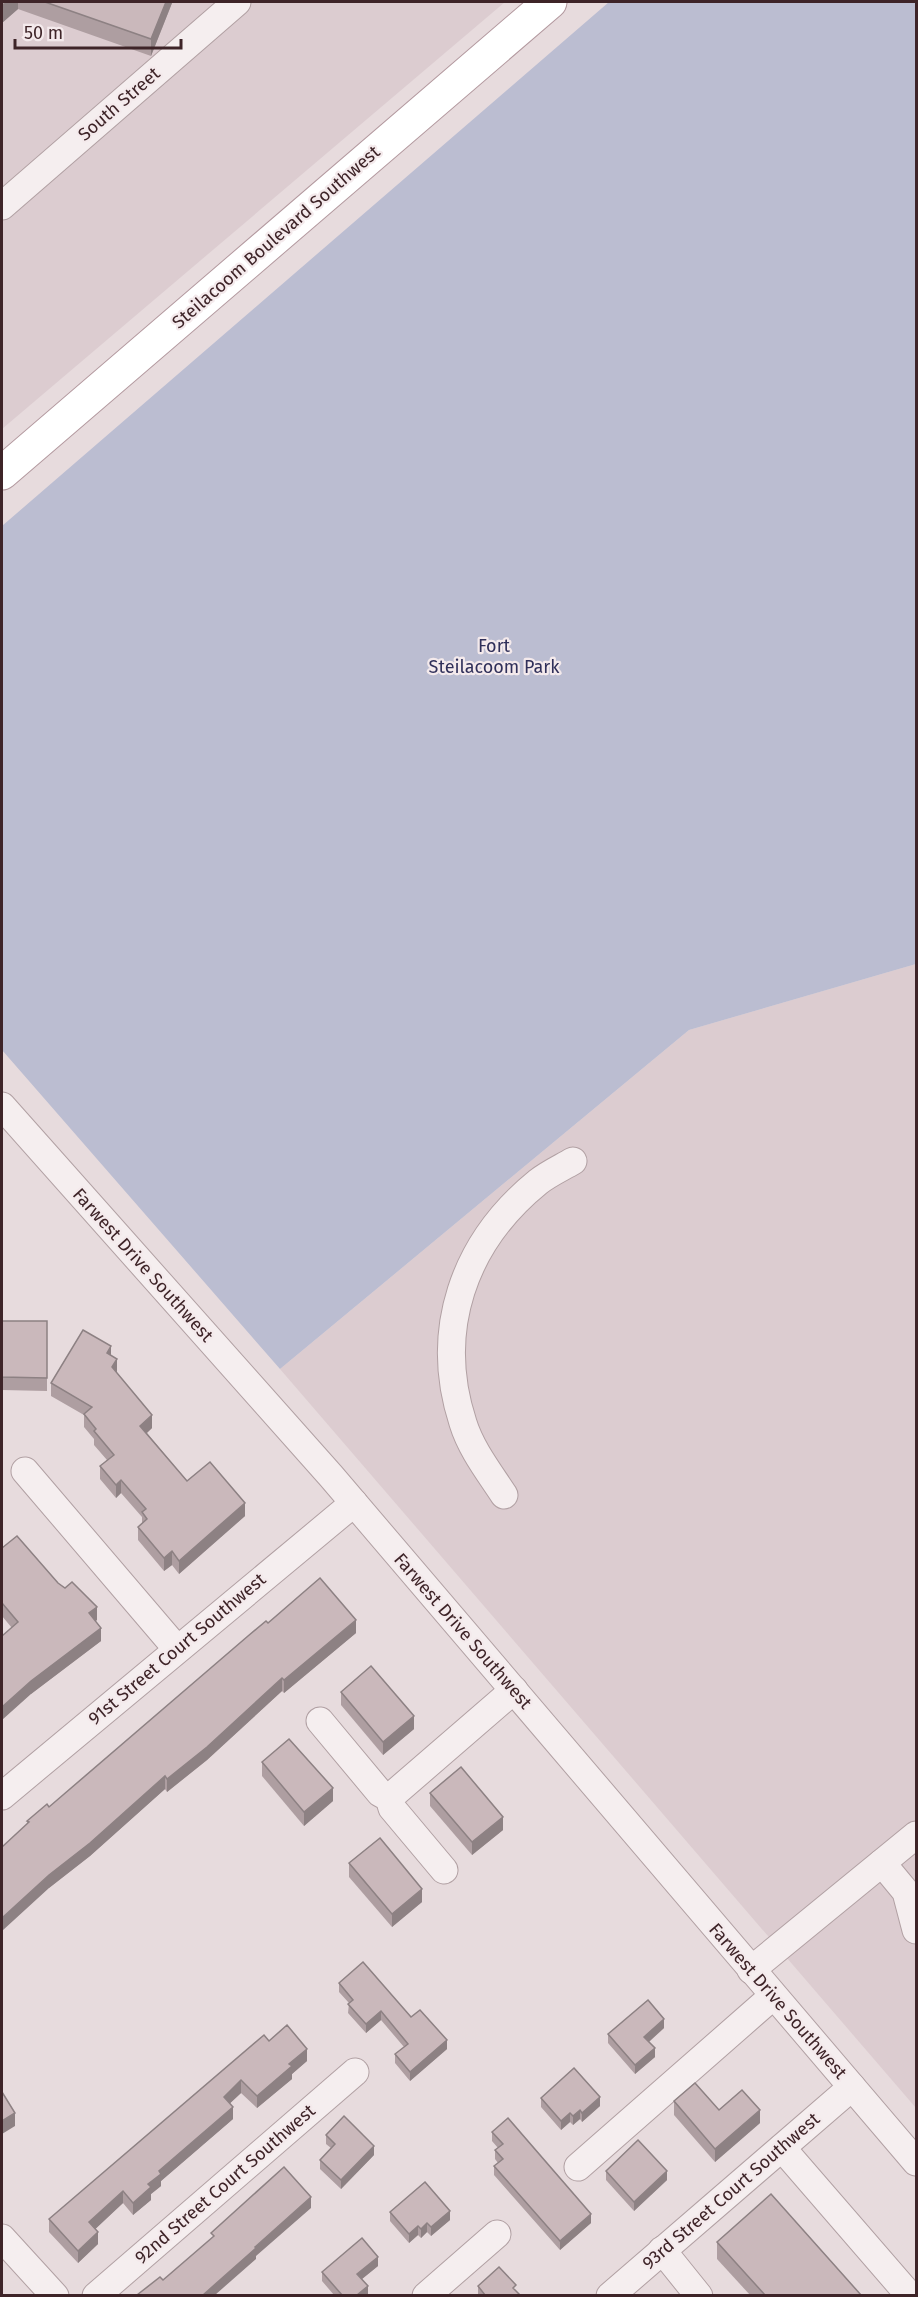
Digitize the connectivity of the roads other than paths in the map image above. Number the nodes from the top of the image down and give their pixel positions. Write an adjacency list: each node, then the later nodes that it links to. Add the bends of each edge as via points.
1 (237, 2): 3 (street, South Street)
2 (550, 2): 4 (main road, Steilacoom Boulevard Southwest)
3 (2, 206)
4 (2, 473)
5 (3, 1111): 9 (street, Farwest Drive Southwest)
6 (573, 1161): 8 (street, via 539,1181 489,1232 472,1262 451,1332 463,1424)
7 (25, 1471): 10 (street)
8 (504, 1495)
9 (354, 1503): 10 (street, 91st Street Court Southwest); 11 (street, Farwest Drive Southwest)
10 (177, 1650): 13 (street, 91st Street Court Southwest)
11 (514, 1690): 14 (street); 19 (street, Farwest Drive Southwest)
12 (320, 1721): 14 (street)
13 (2, 1796)
14 (389, 1798): 17 (street, via 392,1808)
15 (916, 1835): 16 (street)
16 (882, 1863): 18 (street, via 906,1892); 19 (street)
17 (444, 1870)
18 (916, 1930)
19 (751, 1970): 20 (street, Farwest Drive Southwest)
20 (773, 1996): 22 (street, Farwest Drive Southwest); 25 (street)
21 (355, 2072): 30 (street, 92nd Street Court Southwest)
22 (852, 2087): 23 (street, 93rd Street Court Southwest); 24 (street, Farwest Drive Southwest)
23 (782, 2148): 28 (street, 93rd Street Court Southwest); 34 (street)
24 (916, 2162)
25 (578, 2167)
26 (497, 2234): 31 (street)
27 (2, 2238): 29 (street)
28 (662, 2250): 32 (street, 93rd Street Court Southwest); 33 (street)
29 (55, 2295)
30 (96, 2295)
31 (426, 2295)
32 (610, 2295)
33 (699, 2295)
34 (910, 2295)

